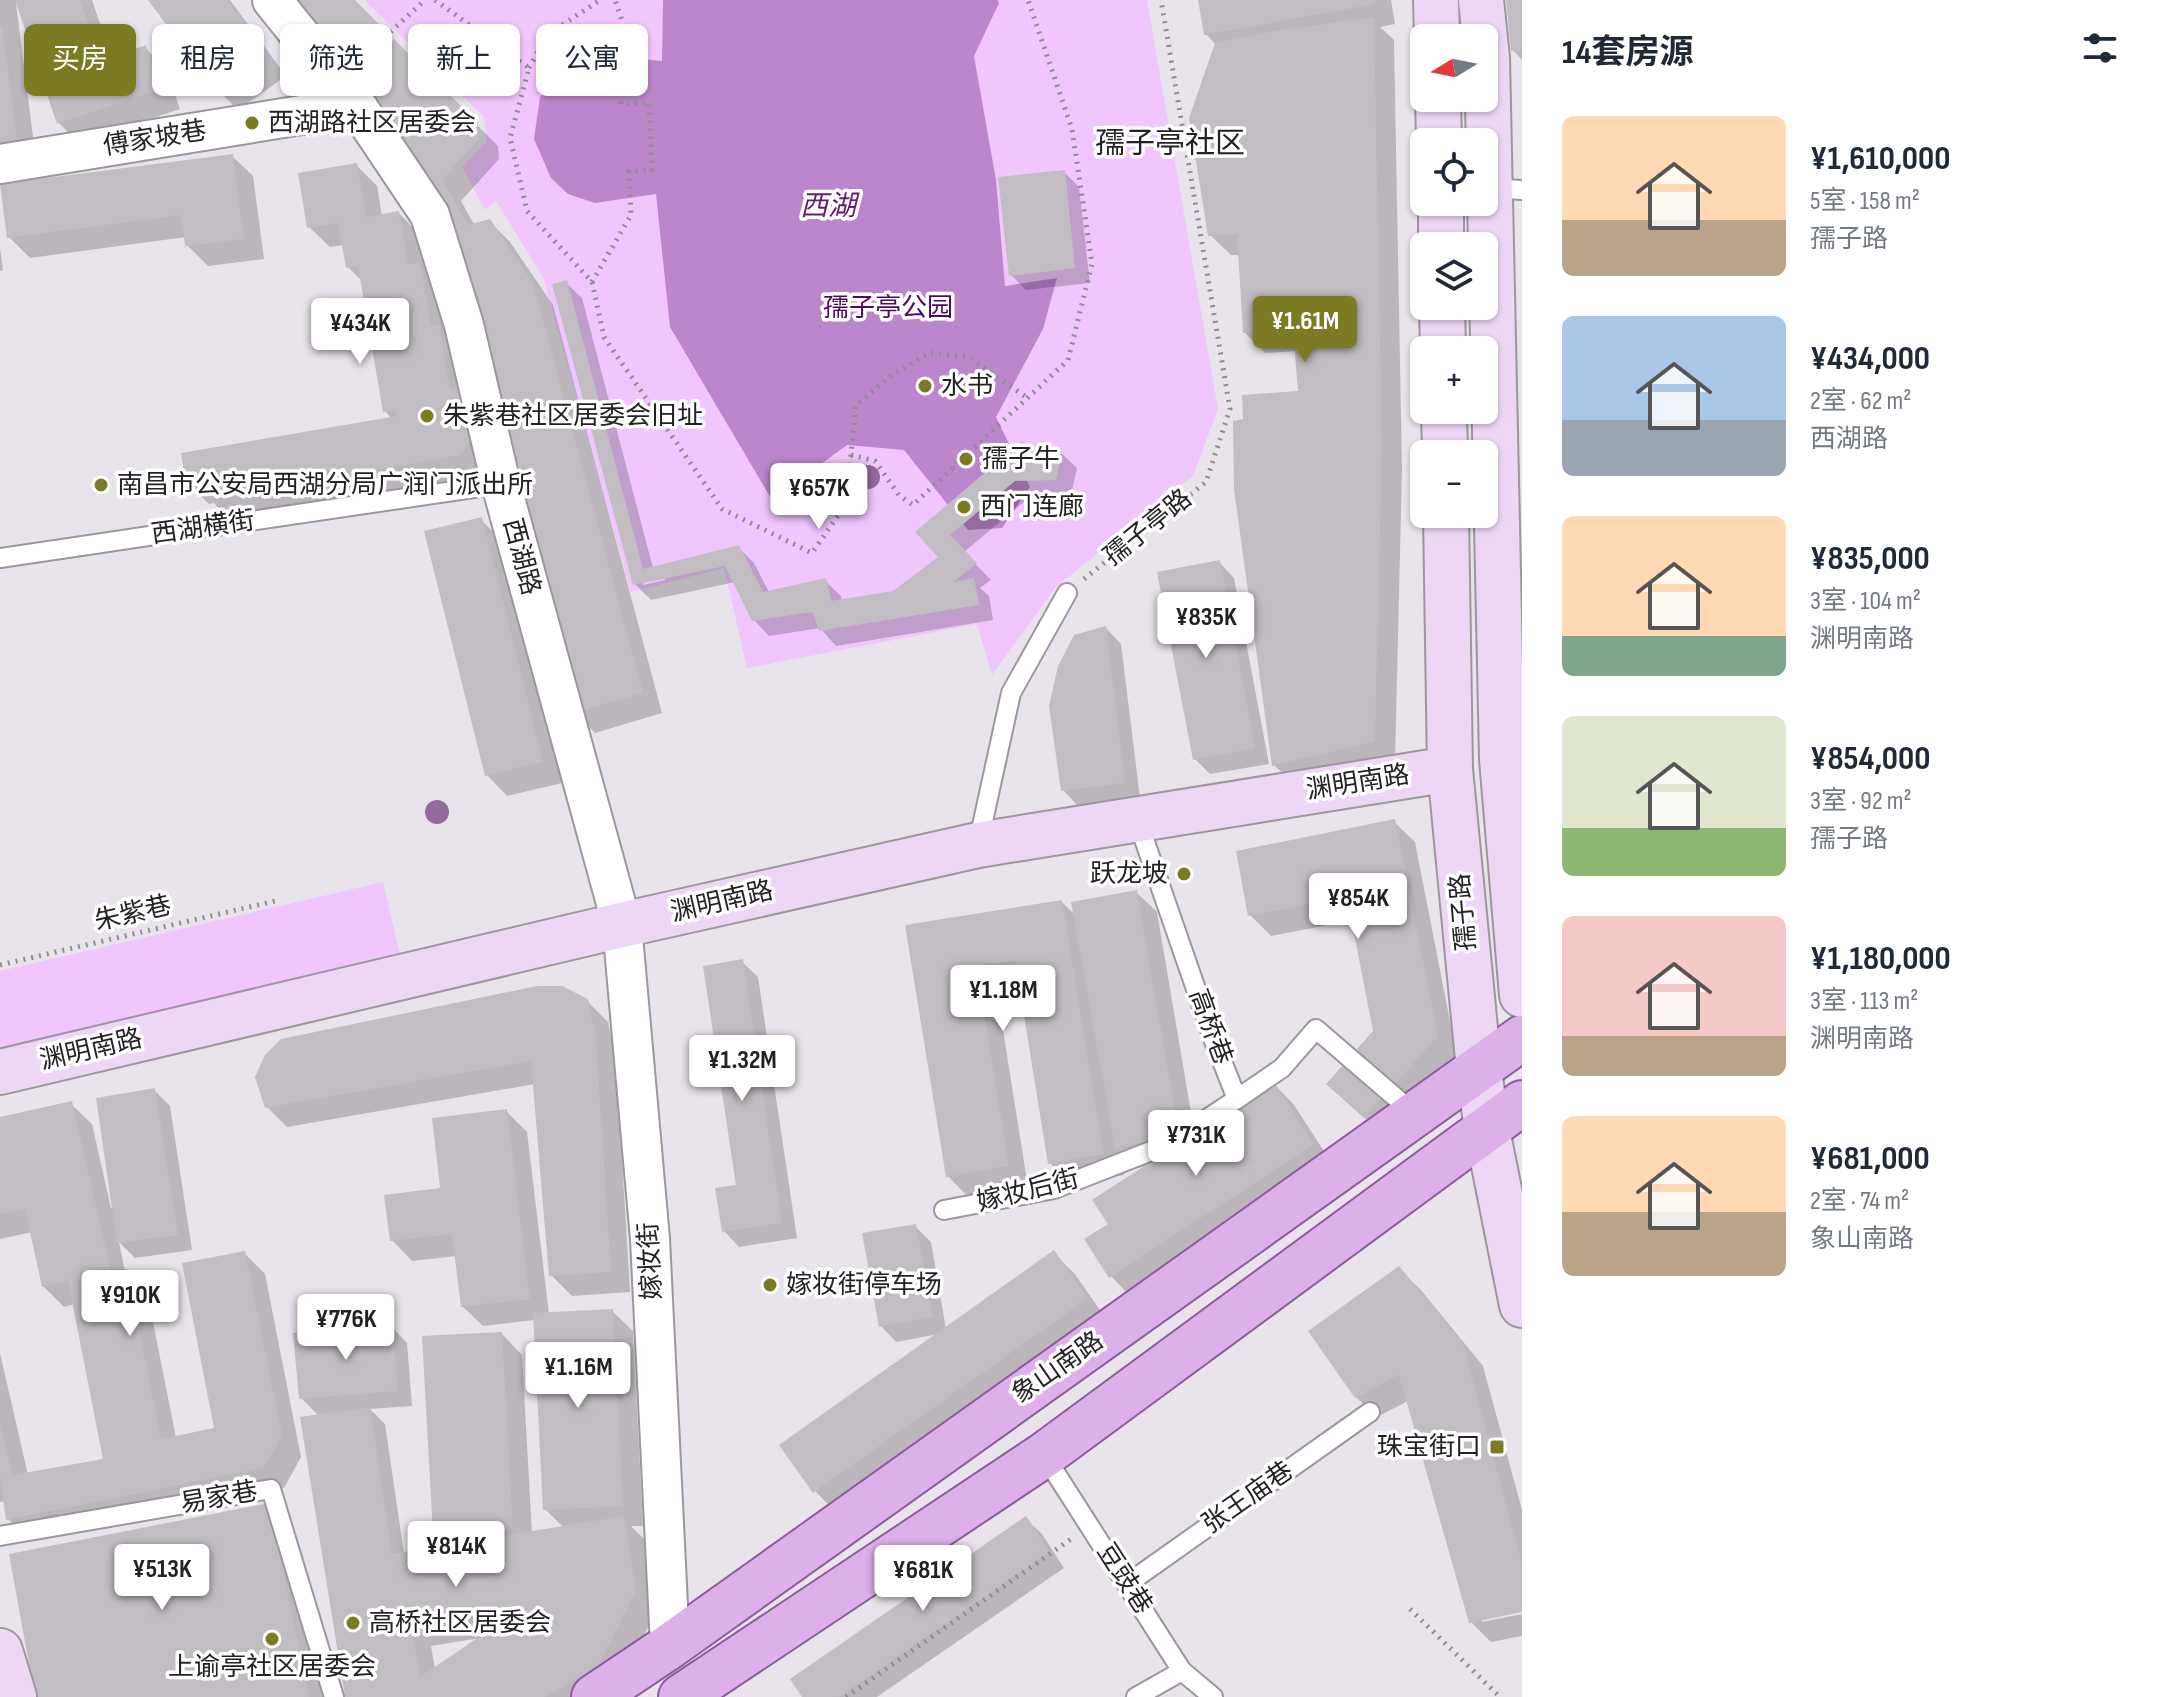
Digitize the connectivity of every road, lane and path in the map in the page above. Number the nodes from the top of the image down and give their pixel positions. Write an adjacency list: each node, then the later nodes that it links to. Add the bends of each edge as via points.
1 (272, 0): 10 (street, 西湖路)
2 (425, 0): 12 (path)
3 (435, 0): 13 (path)
4 (600, 0): 13 (path, via 547,35)
5 (615, 0): 18 (path, via 627,35 629,64 619,64 621,104 649,103 652,170 629,171 631,215)
6 (1028, 0): 19 (path, via 1072,129 1092,264 1068,360)
7 (1161, 0): 24 (path, 孺子亭路, via 1230,409 1206,482)
8 (1436, 0): 11 (main road)
9 (1481, 0): 17 (main road, 孺子路)
10 (291, 24)
11 (1437, 24)
12 (392, 40)
13 (529, 68): 18 (path, via 510,138 527,211)
14 (337, 96): 16 (street, 傅家坡巷)
15 (348, 96): 21 (street, 西湖路, via 430,215 464,325)
16 (0, 164)
17 (1506, 189): 25 (main road, 孺子路)
18 (592, 282): 20 (path, via 604,337 722,509 812,553 846,504)
19 (1026, 397): 20 (path, via 913,505 899,495 875,461); 20 (path, via 969,357 929,353 856,405)
20 (851, 455)
21 (501, 484): 23 (lane, 西湖横街); 30 (street, 西湖路)
22 (1446, 528): 26 (main road, 孺子路)
23 (0, 558)
24 (1067, 593): 28 (lane, via 1011,693)
25 (1512, 756): 32 (main road, 孺子路)
26 (1450, 769): 27 (main road, 渊明南路); 34 (main road, 孺子路)
27 (1137, 819): 28 (main road, 渊明南路); 36 (lane, 高桥巷)
28 (978, 845): 30 (main road, 渊明南路)
29 (275, 901): 31 (path, 朱紫巷)
30 (622, 925): 35 (main road, 渊明南路); 48 (street, 嫁妆街, via 650,1239)
31 (0, 965)
32 (1522, 995)
33 (1522, 1038): 34 (main road, 象山南路)
34 (1479, 1070): 38 (main road, 象山南路); 39 (main road, 孺子路)
35 (0, 1072)
36 (1237, 1099): 38 (lane, 高桥巷, via 1282,1068 1316,1029); 40 (lane, 嫁妆后街, via 1169,1144 1054,1189)
37 (1522, 1103): 39 (main road)
38 (1416, 1115): 48 (main road, 象山南路)
39 (1487, 1130): 41 (main road, 孺子路); 43 (main road)
40 (944, 1210)
41 (1522, 1305)
42 (1370, 1412): 46 (lane, 张王庙巷)
43 (1044, 1455): 44 (lane, 豆豉巷); 54 (main road)
44 (1089, 1526): 46 (lane, 豆豉巷); 55 (path)
45 (0, 1536): 52 (lane, 易家巷, via 271,1489)
46 (1127, 1584): 50 (lane, 豆豉巷)
47 (1410, 1609): 58 (path)
48 (670, 1646): 53 (main road, 象山南路)
49 (0, 1651): 51 (main road)
50 (1182, 1671): 56 (lane); 57 (lane, 豆豉巷)
51 (14, 1697)
52 (334, 1697)
53 (594, 1697)
54 (681, 1697)
55 (846, 1697)
56 (1136, 1697)
57 (1213, 1697)
58 (1500, 1697)

